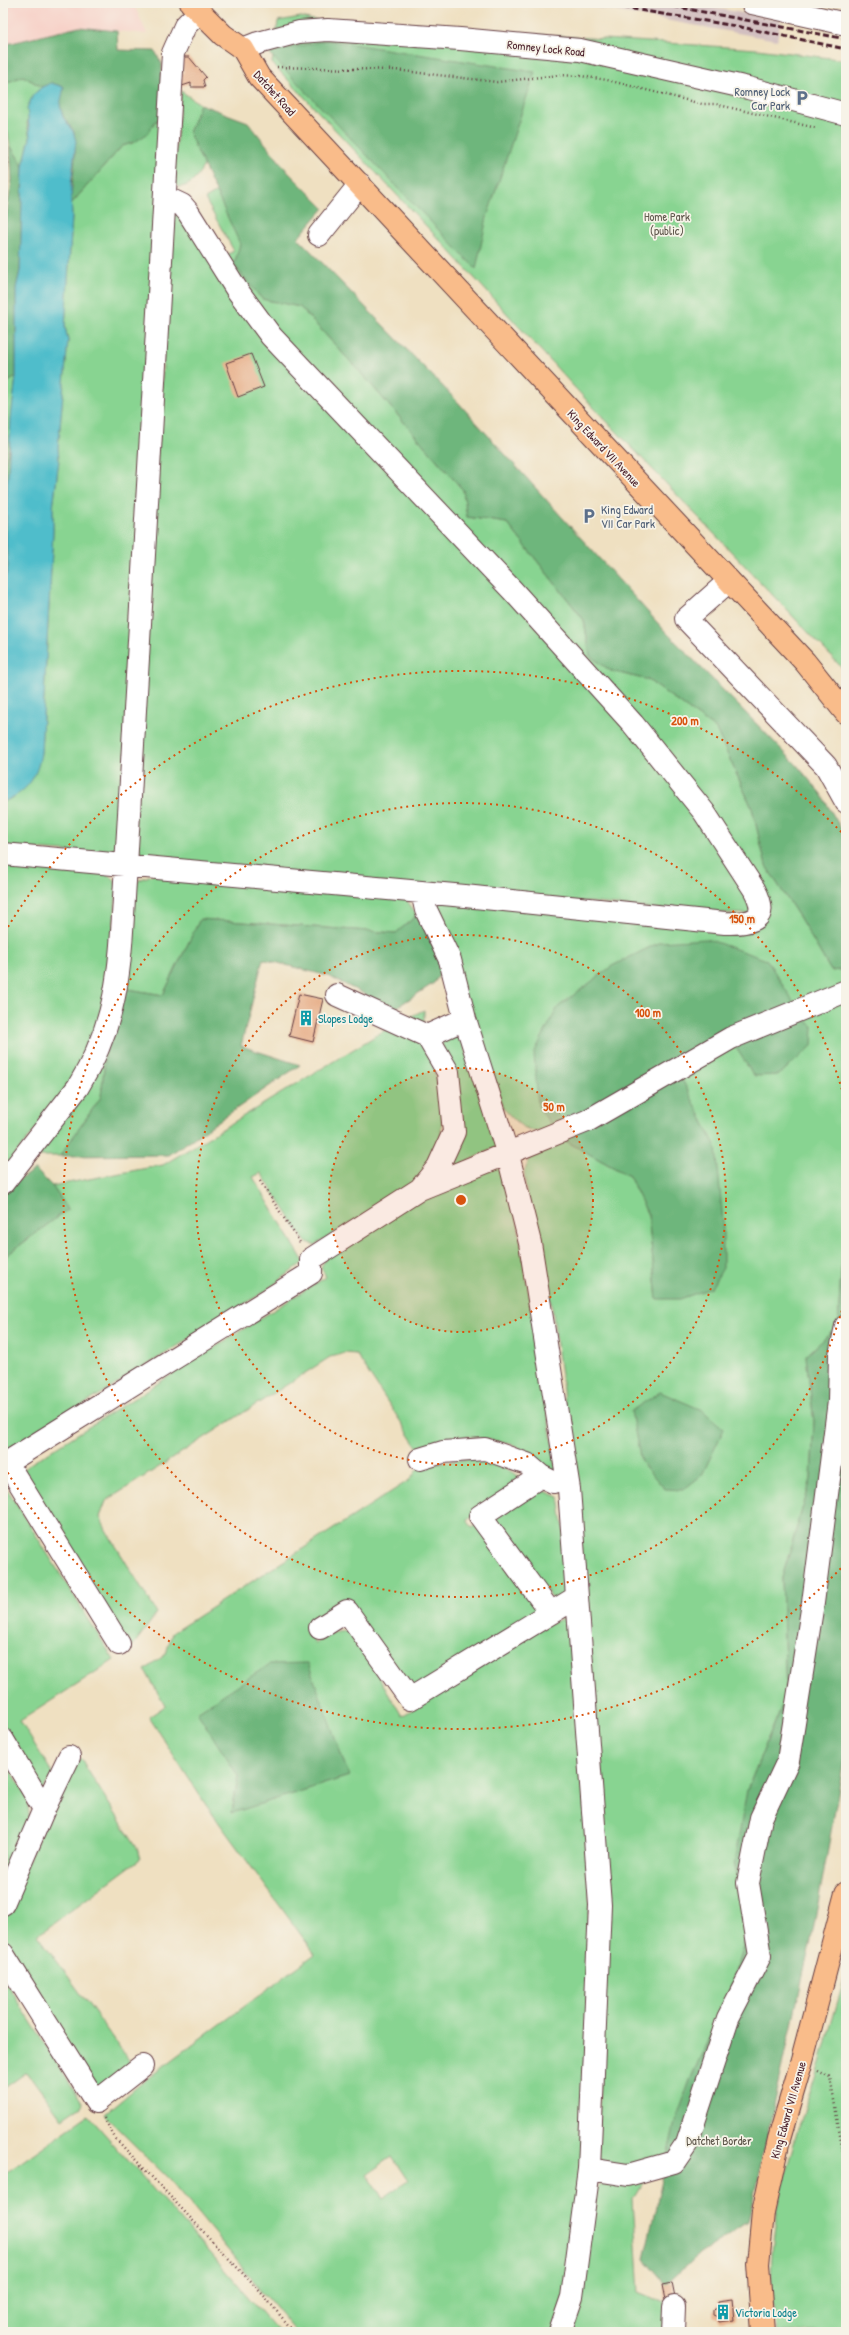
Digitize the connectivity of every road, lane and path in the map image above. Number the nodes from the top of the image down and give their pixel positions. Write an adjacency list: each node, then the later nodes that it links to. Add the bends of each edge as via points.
1 (752, 3): 3 (lane)
2 (195, 8): 4 (main road, Datchet Road, via 223,35); 10 (lane, via 173,53)
3 (846, 24)
4 (243, 49): 5 (main road, Datchet Road); 6 (lane, Romney Lock Road, via 258,42 299,32 328,30 580,50 748,88)
5 (259, 77): 7 (path, via 276,67 395,70 497,82 559,75 581,76 702,104 716,104); 9 (main road, Datchet Road)
6 (846, 114)
7 (823, 130)
8 (3, 135): 11 (path, via 8,162)
9 (360, 184): 12 (lane); 13 (main road, King Edward VII Avenue)
10 (165, 197): 17 (lane); 18 (lane, via 182,205 188,212 236,290 281,346 513,591 632,724 704,812 754,890 761,906 756,919 750,922 726,923)
11 (3, 202)
12 (319, 235)
13 (729, 581): 14 (main road, King Edward VII Avenue, via 805,662); 15 (lane, via 686,619 826,766)
14 (846, 713)
15 (846, 802)
16 (3, 854): 17 (lane)
17 (126, 866): 18 (lane); 25 (lane, via 118,976 111,1016 104,1035 78,1086)
18 (422, 892): 21 (lane, via 426,910 450,960)
19 (846, 991): 23 (lane, via 731,1038 587,1121)
20 (336, 995): 22 (lane)
21 (465, 1019): 22 (lane); 23 (lane)
22 (427, 1036): 26 (lane, via 448,1072 454,1132 438,1167)
23 (508, 1155): 26 (lane); 32 (lane, via 530,1243)
24 (260, 1181): 27 (path)
25 (3, 1183)
26 (420, 1189): 27 (lane)
27 (311, 1259): 30 (lane, via 311,1273)
28 (846, 1326): 46 (lane, via 840,1354 839,1401 815,1588 788,1761 761,1818 748,1883 760,1956 728,2018 686,2142 674,2162 628,2175)
29 (420, 1459): 31 (lane, via 443,1452 485,1450 527,1464)
30 (5, 1464): 36 (lane)
31 (541, 1476): 32 (lane); 34 (lane, via 480,1516)
32 (569, 1489): 33 (lane)
33 (577, 1597): 34 (lane); 46 (lane, via 600,1905)
34 (551, 1613): 35 (lane, via 410,1699 348,1611)
35 (320, 1628)
36 (119, 1644)
37 (3, 1740): 39 (lane)
38 (69, 1758): 39 (lane)
39 (44, 1809): 41 (lane)
40 (846, 1893): 43 (main road, King Edward VII Avenue)
41 (3, 1904)
42 (3, 1954): 45 (lane)
43 (801, 2064): 47 (path, via 830,2077); 49 (main road, King Edward VII Avenue, via 779,2139 763,2212 758,2264)
44 (142, 2066): 45 (lane)
45 (96, 2102): 50 (path, via 115,2138 265,2297)
46 (589, 2169): 51 (lane, via 572,2297)
47 (846, 2170)
48 (674, 2307): 52 (lane)
49 (762, 2323)
50 (294, 2332)
51 (560, 2332)
52 (673, 2332)

